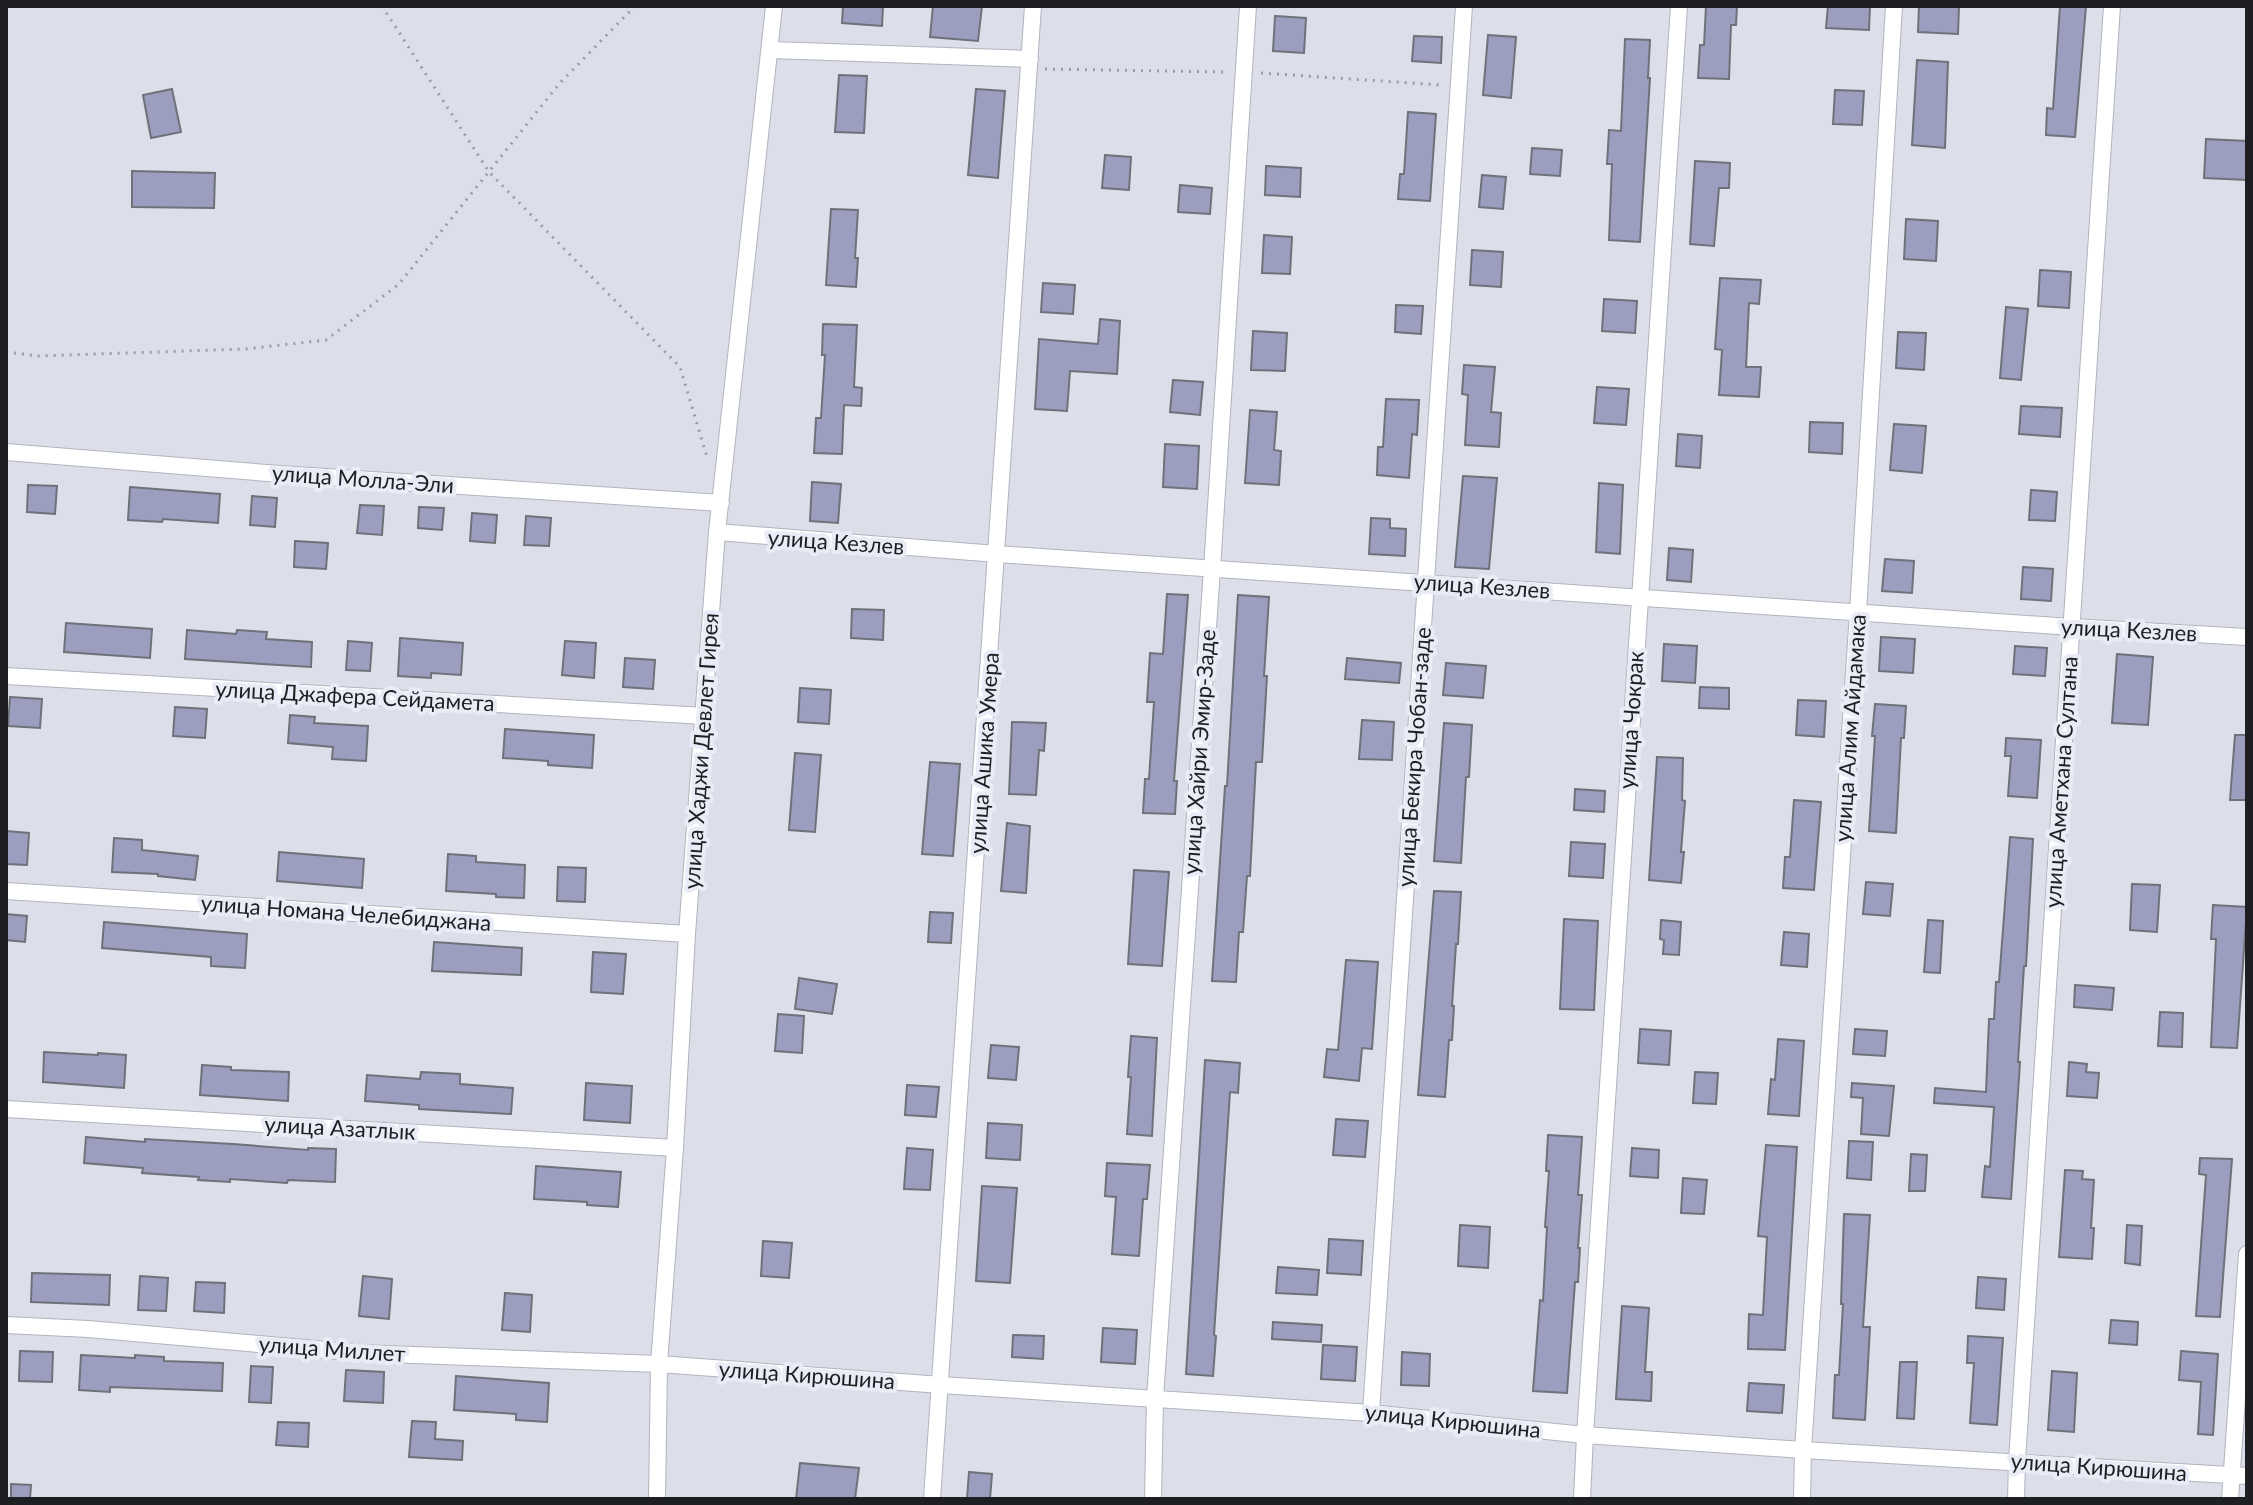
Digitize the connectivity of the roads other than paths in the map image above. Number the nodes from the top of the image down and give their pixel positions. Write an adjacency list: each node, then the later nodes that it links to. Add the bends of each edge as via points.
1 (774, 6): 8 (street, улица Хаджи Девлет Гирея)
2 (1033, 6): 9 (street, улица Ашика Умера)
3 (1248, 6): 14 (street, улица Хайри Эмир-Заде)
4 (1464, 6): 15 (street, улица Бекира Чобан-заде)
5 (1679, 6): 16 (street, улица Чокрак)
6 (1894, 6): 17 (street, улица Алим Айдамака)
7 (2112, 6): 18 (street, улица Аметхана Султана)
8 (771, 50): 9 (street); 11 (street, улица Хаджи Девлет Гирея)
9 (1030, 64): 13 (street, улица Ашика Умера)
10 (6, 452): 11 (street, улица Молла-Эли)
11 (721, 503): 12 (street, улица Хаджи Девлет Гирея)
12 (717, 532): 13 (street, улица Кезлев); 21 (street, улица Хаджи Девлет Гирея)
13 (997, 554): 14 (street, улица Кезлев); 29 (street, улица Ашика Умера)
14 (1212, 569): 15 (street, улица Кезлев); 30 (street, улица Хайри Эмир-Заде)
15 (1426, 582): 16 (street, улица Кезлев); 31 (street, улица Бекира Чобан-заде)
16 (1639, 598): 17 (street, улица Кезлев); 32 (street, улица Чокрак)
17 (1858, 612): 18 (street, улица Кезлев); 33 (street, улица Алим Айдамака)
18 (2072, 627): 19 (street, улица Кезлев); 34 (street, улица Аметхана Султана)
19 (2247, 637)
20 (6, 676): 21 (street, улица Джафера Сейдамета)
21 (705, 716): 23 (street, улица Хаджи Девлет Гирея)
22 (6, 891): 23 (street, улица Номана Челебиджана)
23 (687, 934): 25 (street, улица Хаджи Девлет Гирея)
24 (6, 1109): 25 (street, улица Азатлык)
25 (675, 1148): 28 (street, улица Хаджи Девлет Гирея)
26 (2247, 1254): 35 (street)
27 (6, 1325): 28 (street, улица Миллет, via 360,1353)
28 (659, 1364): 29 (street, улица Кирюшина); 36 (street, улица Хаджи Девлет Гирея)
29 (941, 1385): 30 (street, улица Кирюшина); 37 (street, улица Ашика Умера)
30 (1155, 1398): 31 (street, улица Кирюшина); 38 (street, улица Хайри Эмир-Заде)
31 (1371, 1413): 32 (street, улица Кирюшина)
32 (1585, 1435): 33 (street, улица Кирюшина); 39 (street, улица Чокрак)
33 (1803, 1450): 34 (street, улица Кирюшина); 40 (street, улица Алим Айдамака)
34 (2017, 1461): 35 (street, улица Кирюшина); 41 (street, улица Аметхана Султана)
35 (2239, 1475): 42 (street)
36 (657, 1499)
37 (932, 1499)
38 (1153, 1499)
39 (1582, 1499)
40 (1802, 1499)
41 (2016, 1499)
42 (2230, 1499)

